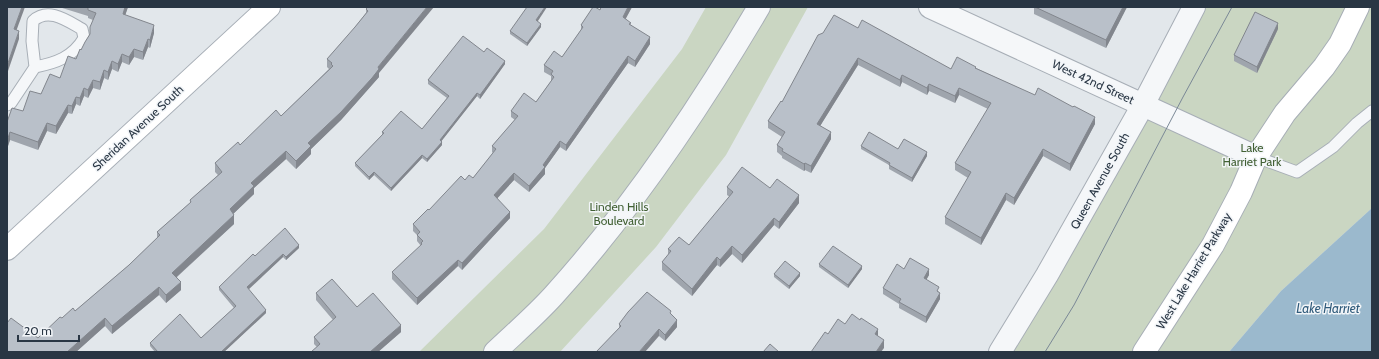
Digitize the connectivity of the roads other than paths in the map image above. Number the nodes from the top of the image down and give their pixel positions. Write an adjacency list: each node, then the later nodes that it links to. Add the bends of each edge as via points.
1 (270, 7): 11 (street, Sheridan Avenue South)
2 (759, 7): 12 (street, via 724,66 616,221 553,295)
3 (930, 7): 8 (street, West 42nd Street)
4 (1194, 7): 8 (street, Queen Avenue South)
5 (1358, 7): 10 (street, West Lake Harriet Parkway, via 1340,44 1285,114)
6 (35, 67): 6 (lane, via 50,64 79,47 84,38 82,29 50,14 39,15 33,21 31,30); 7 (lane, via 11,103)
7 (7, 105)
8 (1143, 105): 10 (street, West 42nd Street); 13 (street, Queen Avenue South, via 1047,275)
9 (1372, 111): 10 (lane, via 1332,147 1297,172)
10 (1256, 157): 14 (street, West Lake Harriet Parkway, via 1213,245)
11 (7, 249)
12 (496, 352)
13 (1000, 352)
14 (1144, 352)

